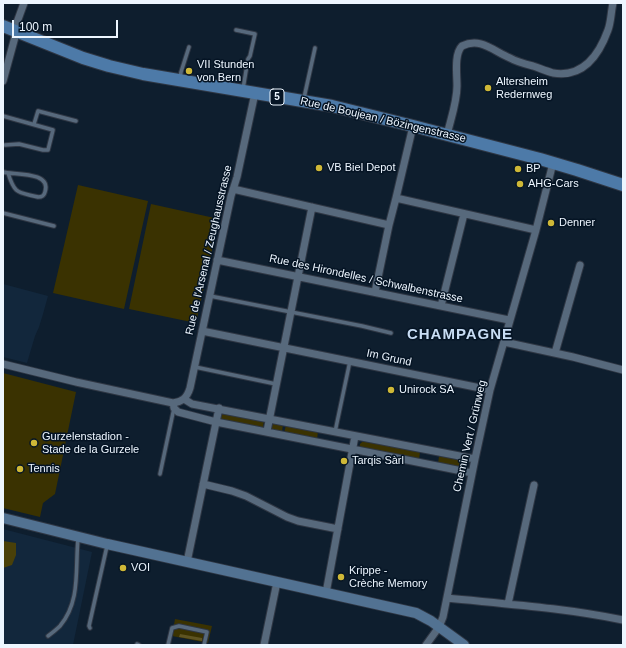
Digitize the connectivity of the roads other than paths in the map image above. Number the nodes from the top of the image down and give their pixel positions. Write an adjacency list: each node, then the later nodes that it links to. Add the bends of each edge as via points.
1 (24, 3): 5 (street)
2 (613, 3): 17 (street, via 608,29 601,46 588,64 576,71 553,73 511,59 478,43 462,46 458,52 455,104)
3 (3, 26): 5 (main road, Rue de Boujean / Bözingenstrasse / 5)
4 (236, 30): 10 (lane, via 255,34)
5 (15, 31): 8 (main road, Rue de Boujean / Bözingenstrasse / 5, via 109,66); 9 (street)
6 (189, 47): 8 (lane)
7 (315, 48): 12 (lane)
8 (180, 80): 10 (main road, Rue de Boujean / Bözingenstrasse / 5)
9 (3, 81)
10 (242, 91): 11 (main road, Rue de Boujean / Bözingenstrasse / 5)
11 (255, 93): 12 (main road, Rue de Boujean / Bözingenstrasse / 5); 23 (street, Rue de l'Arsenal / Zeughausstrasse)
12 (304, 101): 16 (main road, Rue de Boujean / Bözingenstrasse / 5)
13 (3, 116): 15 (lane)
14 (76, 121): 15 (lane, via 38,111)
15 (34, 124): 18 (lane, via 53,130 48,150 19,144)
16 (413, 126): 17 (main road, Rue de Boujean / Bözingenstrasse / 5); 24 (street)
17 (447, 135): 19 (main road, Rue de Boujean / Bözingenstrasse / 5)
18 (5, 145)
19 (553, 163): 22 (main road, Rue de Boujean / Bözingenstrasse / 5); 30 (street, Chemin Vert / Grünweg)
20 (3, 172): 21 (lane)
21 (8, 173): 21 (lane, via 12,185 18,192 38,197 45,193 45,184 40,178)
22 (623, 186)
23 (233, 189): 25 (street); 31 (street, Rue de l'Arsenal / Zeughausstrasse)
24 (396, 198): 27 (street); 28 (street)
25 (312, 207): 28 (street); 33 (street)
26 (3, 213): 29 (lane)
27 (464, 214): 30 (street); 36 (street)
28 (389, 225): 34 (street)
29 (54, 226)
30 (536, 230): 38 (street, Chemin Vert / Grünweg)
31 (217, 260): 33 (street, Rue des Hirondelles / Schwalbenstrasse); 35 (street, Rue de l'Arsenal / Zeughausstrasse)
32 (580, 265): 43 (street)
33 (297, 277): 34 (street, Rue des Hirondelles / Schwalbenstrasse); 37 (street)
34 (375, 292): 36 (street, Rue des Hirondelles / Schwalbenstrasse)
35 (210, 296): 37 (lane); 39 (street, Rue de l'Arsenal / Zeughausstrasse)
36 (441, 306): 38 (street, Rue des Hirondelles / Schwalbenstrasse)
37 (290, 312): 40 (lane); 42 (street)
38 (510, 320): 41 (street, Chemin Vert / Grünweg)
39 (202, 331): 42 (street, Im Grund); 46 (street, Rue de l'Arsenal / Zeughausstrasse)
40 (390, 333)
41 (504, 342): 43 (street); 49 (street, Chemin Vert / Grünweg)
42 (283, 348): 44 (street, Im Grund); 48 (street)
43 (555, 353): 47 (street)
44 (350, 361): 49 (street, Im Grund); 56 (lane)
45 (3, 364): 51 (street)
46 (195, 367): 48 (lane); 50 (street, Rue de l'Arsenal / Zeughausstrasse, via 188,394)
47 (623, 370)
48 (276, 384): 53 (street)
49 (490, 390): 59 (street, Chemin Vert / Grünweg)
50 (184, 399): 51 (street); 52 (street, via 192,404)
51 (173, 405): 54 (street, via 178,412); 61 (lane)
52 (219, 408): 53 (street); 54 (street)
53 (269, 419): 55 (street); 56 (street)
54 (216, 422): 55 (street); 62 (street)
55 (266, 431): 58 (street)
56 (335, 432): 57 (street)
57 (355, 436): 58 (street); 59 (street)
58 (352, 449): 60 (street); 65 (street)
59 (475, 459): 60 (street, Chemin Vert / Grünweg)
60 (472, 473): 71 (street, Chemin Vert / Grünweg)
61 (160, 474)
62 (203, 484): 65 (street, via 232,490 287,517); 68 (street)
63 (534, 485): 72 (street)
64 (3, 518): 66 (street)
65 (338, 529): 70 (street)
66 (79, 537): 67 (street); 76 (lane, via 75,594 69,612 60,626)
67 (107, 544): 68 (street); 75 (lane)
68 (187, 562): 69 (street)
69 (277, 582): 70 (street); 79 (street)
70 (326, 593): 74 (street, via 416,613)
71 (447, 598): 72 (street); 74 (street, Chemin Vert / Grünweg)
72 (508, 604): 73 (street, via 567,610)
73 (623, 620)
74 (439, 627): 80 (street, Chemin Vert / Grünweg); 81 (street)
75 (90, 628)
76 (48, 636)
77 (168, 645): 78 (lane, via 172,628 179,626 207,632)
78 (204, 645)
79 (264, 645)
80 (426, 645)
81 (464, 645)

